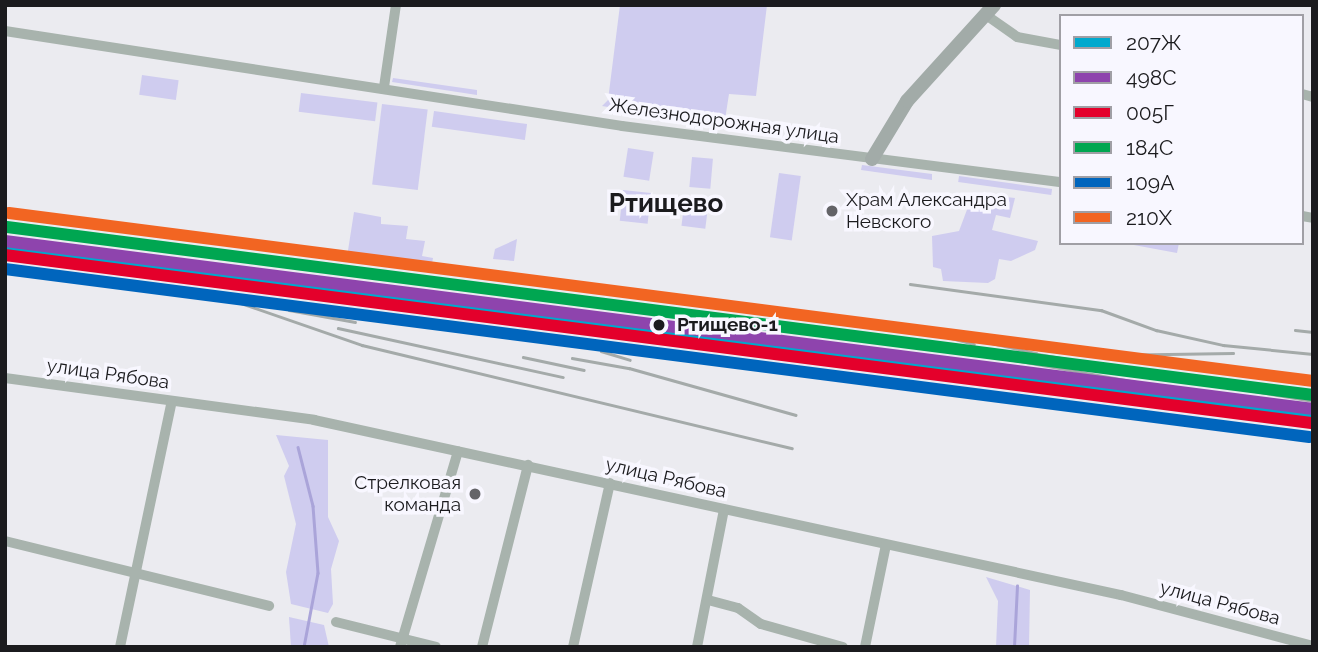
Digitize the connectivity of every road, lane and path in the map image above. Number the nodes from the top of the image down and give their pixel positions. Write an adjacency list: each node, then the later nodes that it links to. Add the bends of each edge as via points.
1 (396, 5): 5 (street)
2 (990, 10): 4 (street, via 1017,37); 6 (main road, via 947,47)
3 (5, 32): 5 (street, Железнодорожная улица)
4 (1059, 45)
5 (384, 88): 6 (street, Железнодорожная улица)
6 (872, 159): 7 (street, Железнодорожная улица)
7 (1059, 183)
8 (5, 378): 9 (street, улица Рябова)
9 (172, 401): 10 (street, улица Рябова, via 314,420); 16 (street)
10 (458, 451): 11 (street, улица Рябова); 20 (street)
11 (528, 465): 12 (street, улица Рябова); 24 (street)
12 (610, 483): 13 (street, улица Рябова); 25 (street)
13 (724, 510): 15 (street, улица Рябова); 17 (street)
14 (5, 541): 16 (street)
15 (886, 545): 21 (street, улица Рябова, via 1121,595); 28 (street)
16 (138, 576): 18 (street); 22 (street)
17 (708, 600): 26 (street); 27 (street, via 738,608 761,624)
18 (269, 606)
19 (336, 622): 20 (street)
20 (402, 643): 23 (street)
21 (1313, 646)
22 (120, 647)
23 (436, 647)
24 (482, 647)
25 (573, 647)
26 (697, 647)
27 (843, 647)
28 (865, 647)

